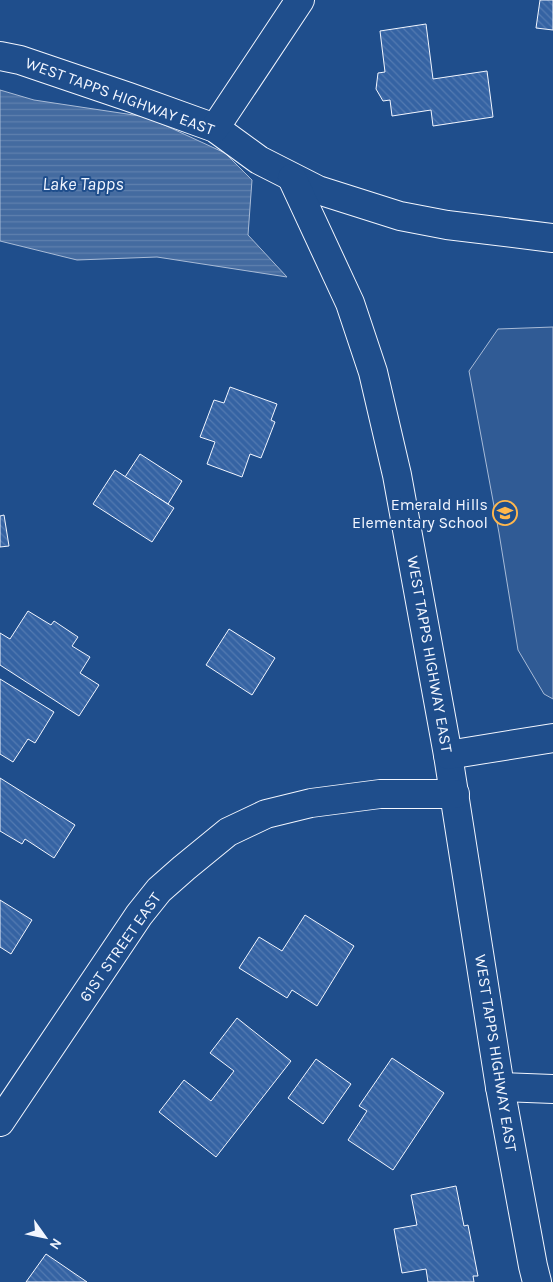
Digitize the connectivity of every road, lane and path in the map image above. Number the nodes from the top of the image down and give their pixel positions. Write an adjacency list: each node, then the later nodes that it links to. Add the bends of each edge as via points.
1 (300, 0): 3 (street)
2 (0, 56): 3 (street, WEST TAPPS HIGHWAY EAST, via 20,60)
3 (215, 128): 4 (street, WEST TAPPS HIGHWAY EAST, via 259,160)
4 (292, 178): 5 (street, via 318,190 400,216); 7 (street, WEST TAPPS HIGHWAY EAST, via 350,303 373,372 397,475)
5 (553, 238)
6 (553, 738): 7 (street)
7 (448, 755): 8 (street, WEST TAPPS HIGHWAY EAST)
8 (455, 794): 9 (street, WEST TAPPS HIGHWAY EAST); 11 (street, 61ST STREET EAST, via 380,794 312,803 266,814 228,832 159,890)
9 (500, 1087): 10 (street); 12 (street, WEST TAPPS HIGHWAY EAST)
10 (553, 1089)
11 (0, 1122)
12 (537, 1282)

